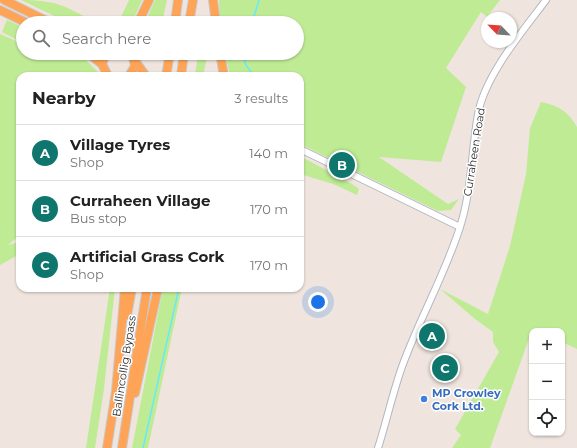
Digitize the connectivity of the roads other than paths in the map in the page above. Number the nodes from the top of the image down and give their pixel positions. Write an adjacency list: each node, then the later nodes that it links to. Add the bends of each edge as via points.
1 (4, 0): 8 (highway)
2 (149, 0): 9 (highway)
3 (178, 0): 10 (highway)
4 (193, 0): 11 (highway)
5 (213, 0): 12 (highway)
6 (546, 0): 28 (street, Curraheen Road, via 492,76 485,91 478,113 474,155)
7 (0, 10): 13 (highway)
8 (37, 16)
9 (141, 16)
10 (176, 16)
11 (190, 16)
12 (215, 16)
13 (16, 18)
14 (97, 60): 20 (highway)
15 (103, 60): 20 (highway)
16 (169, 60): 24 (highway)
17 (183, 60): 25 (highway)
18 (221, 60): 26 (highway)
19 (135, 62): 22 (highway); 23 (highway)
20 (102, 64): 21 (highway)
21 (106, 72)
22 (131, 72)
23 (143, 72)
24 (167, 72)
25 (182, 72)
26 (223, 72)
27 (304, 151): 28 (street)
28 (460, 227): 37 (street, Curraheen Road, via 449,263 403,363)
29 (125, 292): 33 (highway)
30 (131, 292): 33 (highway)
31 (146, 292): 34 (highway, Ballincollig Bypass)
32 (157, 292): 34 (highway, via 139,379)
33 (118, 371): 35 (highway, Ballincollig Bypass)
34 (126, 424): 36 (highway, Ballincollig Bypass)
35 (107, 448)
36 (122, 448)
37 (378, 448)

